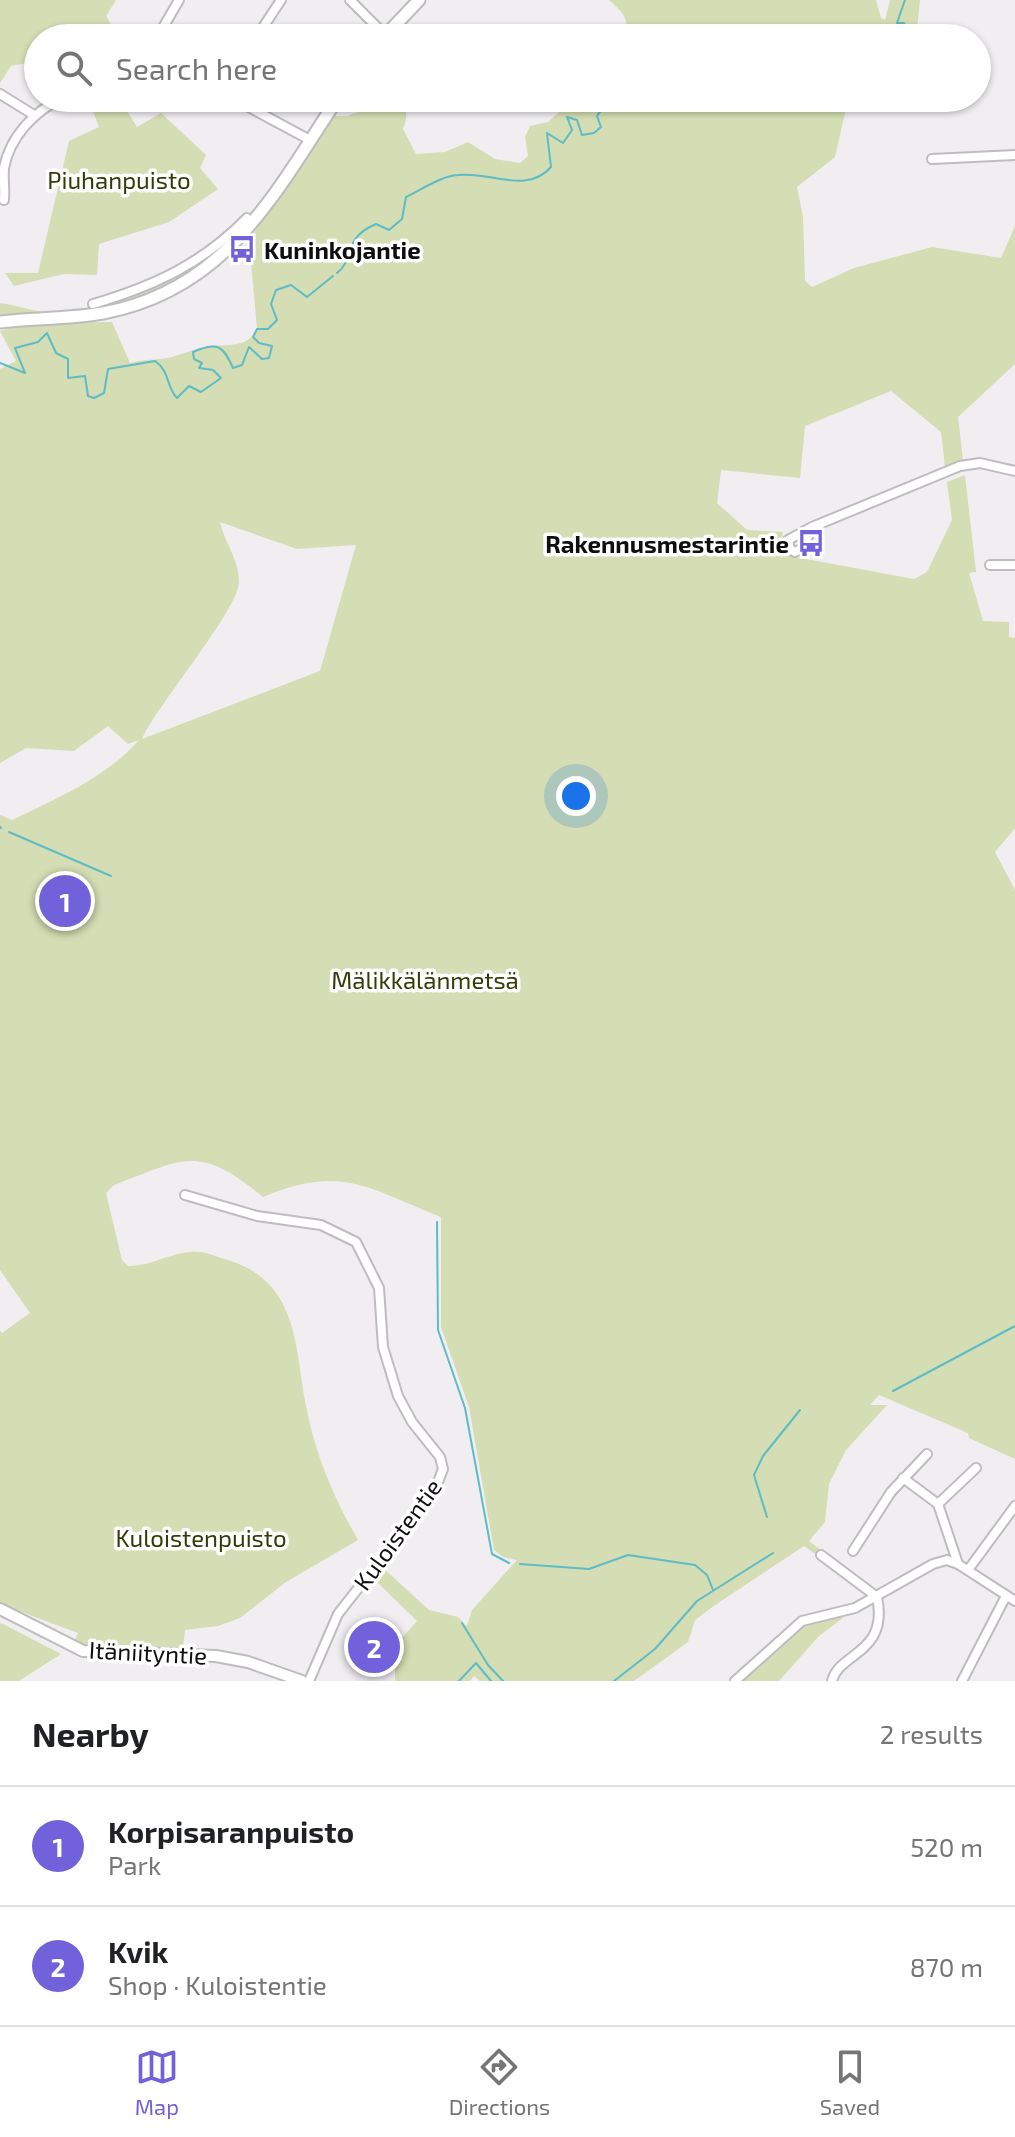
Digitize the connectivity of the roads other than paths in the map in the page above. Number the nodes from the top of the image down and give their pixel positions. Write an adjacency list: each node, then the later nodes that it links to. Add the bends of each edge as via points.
1 (179, 0): 5 (street)
2 (281, 0): 6 (street)
3 (350, 0): 7 (street)
4 (419, 0): 8 (main road)
5 (165, 24)
6 (265, 24)
7 (373, 24)
8 (396, 24)
9 (0, 94): 10 (street)
10 (24, 109)
11 (29, 112): 15 (street)
12 (39, 112): 15 (street)
13 (258, 112): 16 (street)
14 (329, 112): 16 (main road)
15 (34, 115): 19 (street, via 6,162)
16 (310, 140): 21 (main road, via 248,231)
17 (1015, 155): 18 (street)
18 (932, 159)
19 (4, 200)
20 (247, 218): 21 (street)
21 (202, 266): 22 (street); 23 (main road, via 163,294 115,310)
22 (93, 304)
23 (0, 322)
24 (1015, 471): 25 (street, via 969,464)
25 (812, 527)
26 (990, 565): 27 (street)
27 (1015, 565)
28 (185, 1195): 43 (street, Kuloistentie, via 257,1216 321,1225 356,1242 379,1288 383,1347 398,1396 440,1457 443,1469 435,1490 338,1614)
29 (927, 1454): 31 (street)
30 (976, 1468): 32 (street)
31 (903, 1478): 32 (street); 34 (street)
32 (938, 1504): 36 (street)
33 (1015, 1506): 37 (street)
34 (853, 1551)
35 (821, 1555): 39 (street)
36 (958, 1564): 37 (street); 39 (street, via 933,1564)
37 (968, 1570): 38 (street)
38 (1006, 1596): 40 (street); 46 (street)
39 (877, 1597): 44 (street, via 802,1621); 45 (street, via 877,1628)
40 (1015, 1601)
41 (0, 1609): 42 (street, Itäniityntie, via 83,1651 216,1656)
42 (302, 1681)
43 (309, 1681)
44 (735, 1681)
45 (832, 1681)
46 (962, 1681)

